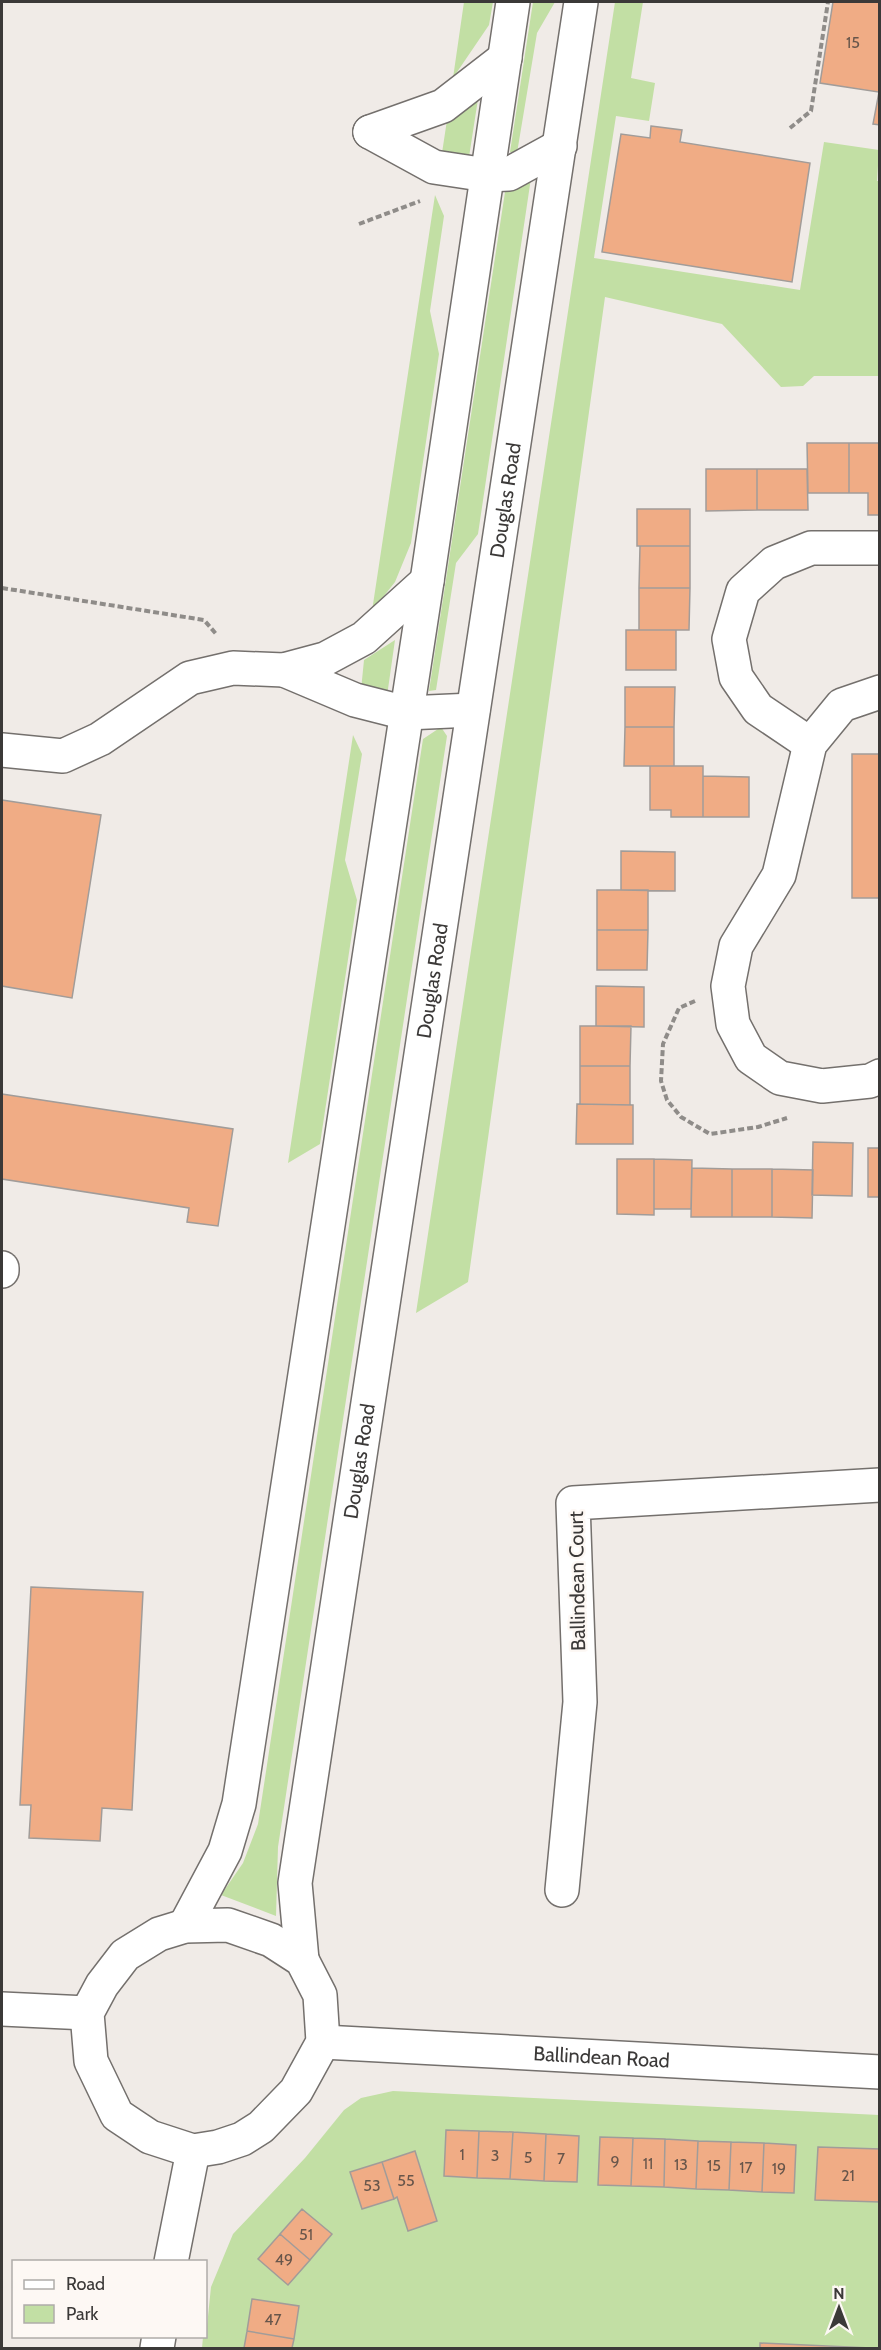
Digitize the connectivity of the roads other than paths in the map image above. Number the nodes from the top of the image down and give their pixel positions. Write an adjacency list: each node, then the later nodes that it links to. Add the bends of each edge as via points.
1 (513, 2): 3 (main road)
2 (581, 2): 4 (main road, Douglas Road)
3 (505, 58): 5 (main road); 5 (main road, via 443,106 370,132 434,167)
4 (560, 146): 5 (main road, via 509,174); 10 (main road, Douglas Road)
5 (487, 175): 7 (main road)
6 (879, 548): 12 (main road, via 811,548 774,563 743,591 729,639 736,677 758,709)
7 (428, 581): 8 (main road, via 364,638 325,658); 11 (main road)
8 (284, 670): 11 (main road, via 355,700); 13 (main road, via 233,668 190,678 100,739 63,756)
9 (879, 692): 12 (main road, via 842,705)
10 (473, 710): 11 (main road); 18 (main road, Douglas Road, via 295,1883)
11 (406, 713): 17 (main road, via 239,1804 225,1851)
12 (810, 744): 14 (main road, via 779,875 736,946 728,986 733,1024 751,1058 780,1078 822,1086 870,1081)
13 (2, 750)
14 (879, 1076)
15 (879, 1485): 16 (main road, Ballindean Court, via 573,1503 580,1702)
16 (562, 1890)
17 (186, 1926): 18 (main road, via 228,1925 271,1940); 20 (main road, via 159,1935 125,1955)
18 (302, 1960): 21 (main road, via 320,1995)
19 (2, 2009): 20 (main road)
20 (87, 2013): 23 (main road, via 91,2061 117,2115 150,2137)
21 (323, 2042): 22 (main road, Ballindean Road); 23 (main road, via 296,2091 261,2127 218,2148)
22 (879, 2072)
23 (193, 2151): 24 (main road)
24 (171, 2260)

